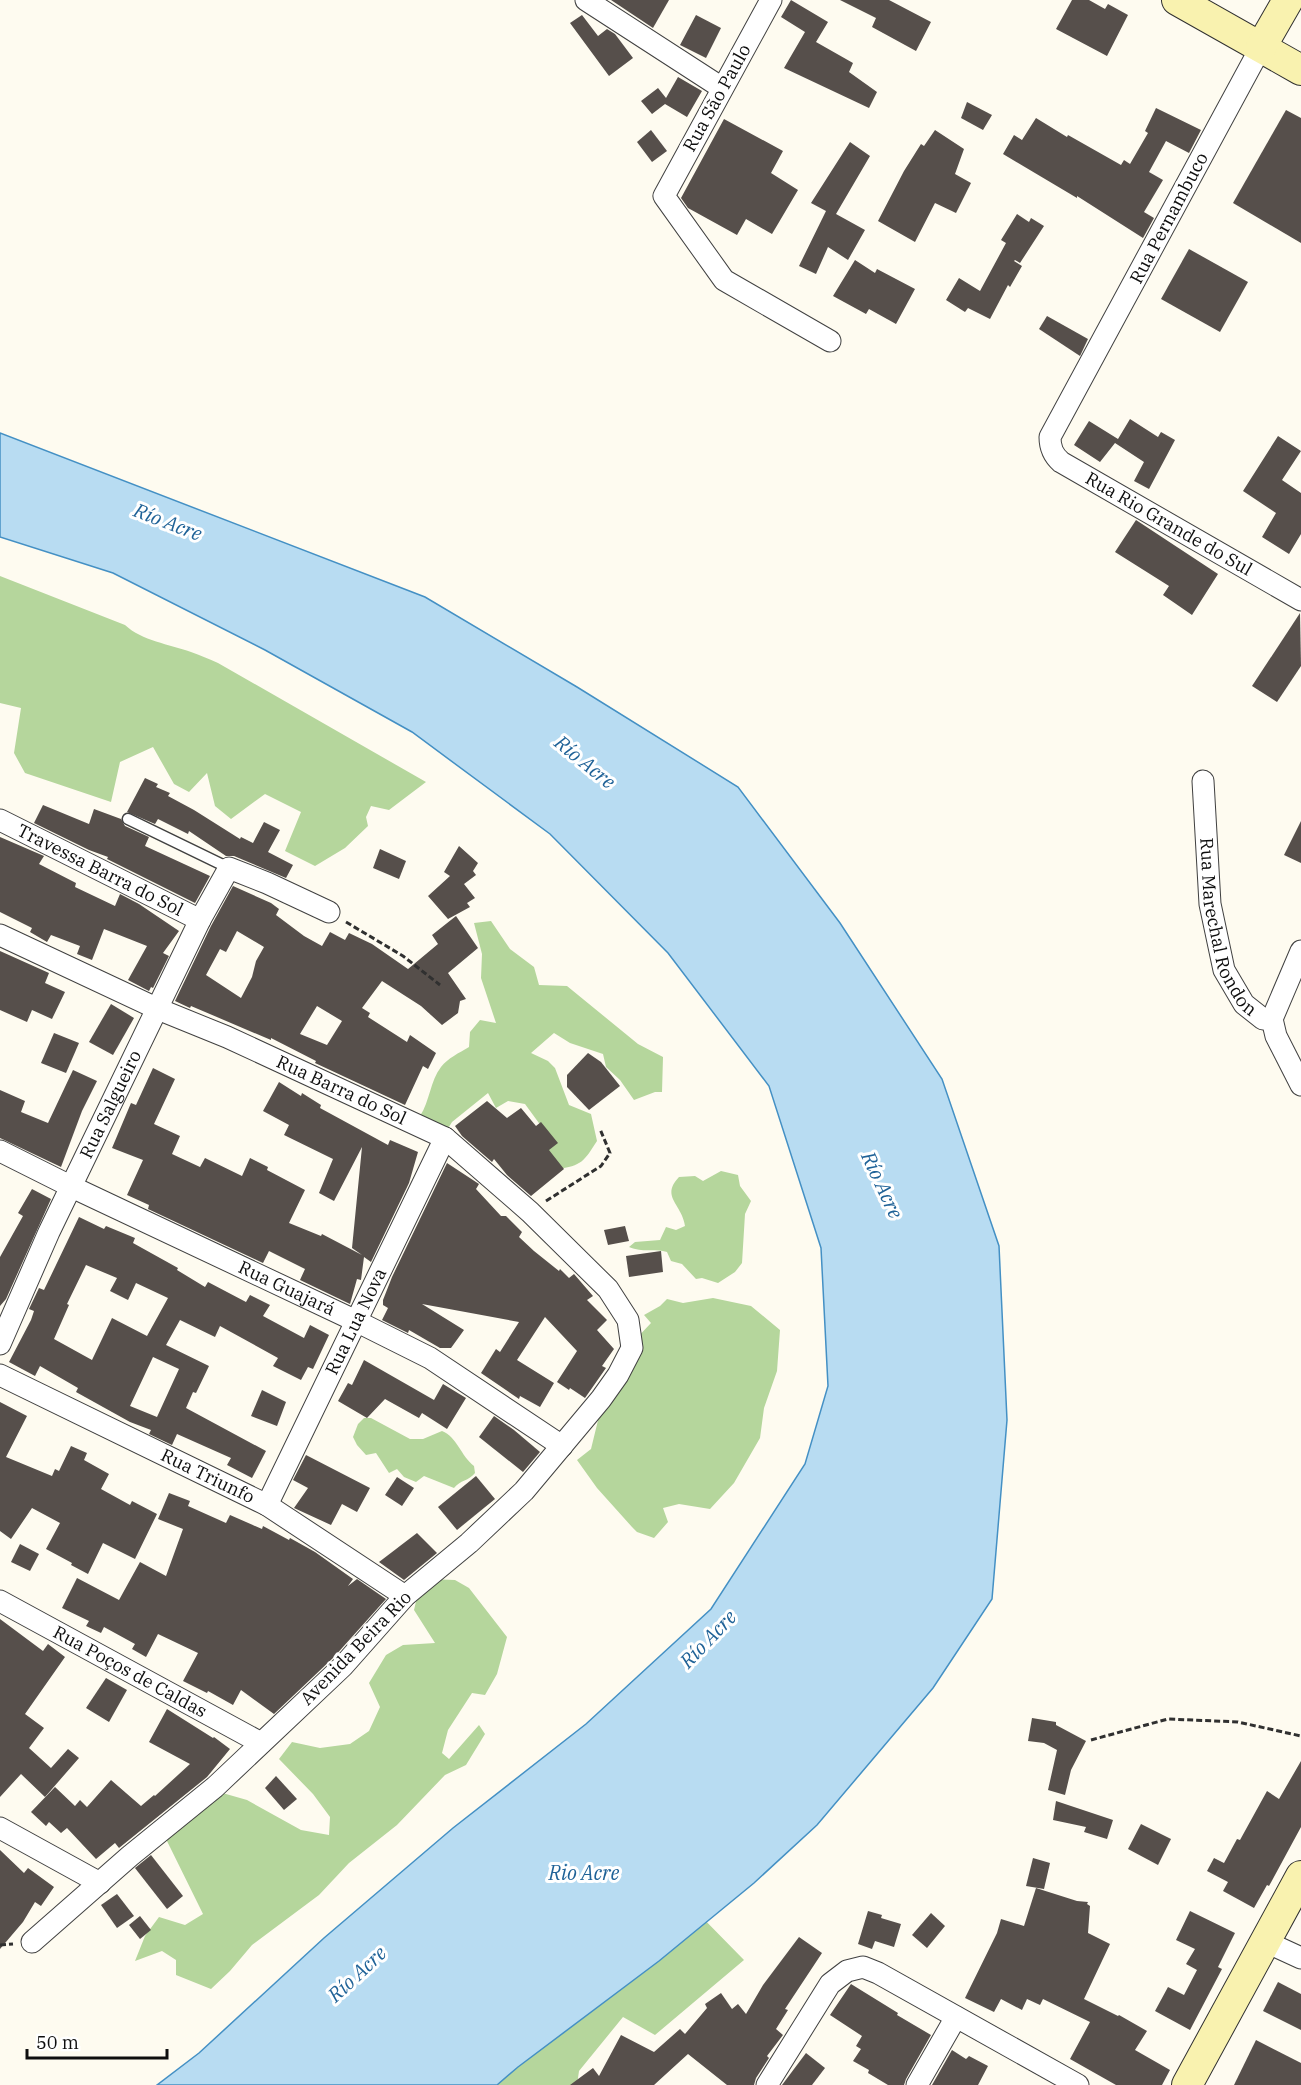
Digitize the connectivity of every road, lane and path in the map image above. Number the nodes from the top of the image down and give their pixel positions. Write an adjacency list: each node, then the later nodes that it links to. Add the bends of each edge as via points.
1 (586, 0): 7 (street)
2 (771, 0): 7 (street, Rua São Paulo)
3 (1178, 0): 5 (main road)
4 (1288, 0): 5 (main road, Rua Pernambuco)
5 (1262, 47): 6 (main road); 9 (street, Rua Pernambuco)
6 (1301, 70)
7 (723, 88): 8 (street, Rua São Paulo, via 664,196 724,280)
8 (830, 341)
9 (1050, 437): 10 (street, Rua Rio Grande do Sul, via 1054,456 1062,462)
10 (1301, 600)
11 (1203, 781): 21 (street, Rua Marechal Rondon, via 1210,904 1224,970 1244,1004 1263,1019)
12 (129, 819): 14 (lane)
13 (0, 820): 16 (street, Travessa Barra do Sol)
14 (230, 868): 15 (street); 16 (street, Rua Salgueiro)
15 (329, 912): 19 (path, via 403,956)
16 (200, 920): 20 (street, Rua Salgueiro)
17 (0, 935): 20 (street, Rua Barra do Sol)
18 (1301, 951): 21 (street)
19 (440, 985)
20 (158, 1009): 24 (street, Rua Barra do Sol); 26 (street, Rua Salgueiro)
21 (1272, 1019): 22 (street, Rua Marechal Rondon, via 1276,1036)
22 (1301, 1085)
23 (600, 1129): 27 (path, via 610,1154 601,1166)
24 (445, 1138): 27 (street, Rua Barra do Sol); 29 (street, Rua Lua Nova)
25 (0, 1151): 26 (street, Rua Guajará)
26 (72, 1187): 29 (street, Rua Guajará); 30 (street, Rua Salgueiro, via 30,1271)
27 (530, 1212): 28 (street, Rua Barra do Sol, via 608,1289)
28 (628, 1320): 32 (street, Avenida Beira Rio, via 632,1348 623,1367)
29 (356, 1321): 32 (street, Rua Guajará, via 430,1358); 33 (street, Rua Lua Nova)
30 (0, 1344)
31 (0, 1375): 33 (street, Rua Triunfo)
32 (562, 1446): 34 (street, Avenida Beira Rio, via 524,1491)
33 (267, 1504): 34 (street, Rua Triunfo)
34 (405, 1596): 38 (street, Avenida Beira Rio, via 343,1666)
35 (0, 1601): 38 (street, Rua Poços de Caldas)
36 (1301, 1736): 37 (path, via 1238,1722 1168,1719)
37 (1091, 1740)
38 (261, 1743): 41 (street, Avenida Beira Rio, via 216,1787)
39 (0, 1828): 41 (street)
40 (1301, 1876): 42 (main road)
41 (100, 1883): 43 (street, Avenida Beira Rio)
42 (1264, 1941): 44 (street); 49 (main road)
43 (32, 1942)
44 (1301, 1958)
45 (956, 2017): 46 (street, via 878,1973 862,1967 847,1971 830,1984); 47 (street); 48 (street)
46 (767, 2085)
47 (917, 2085)
48 (1078, 2085)
49 (1187, 2085)

